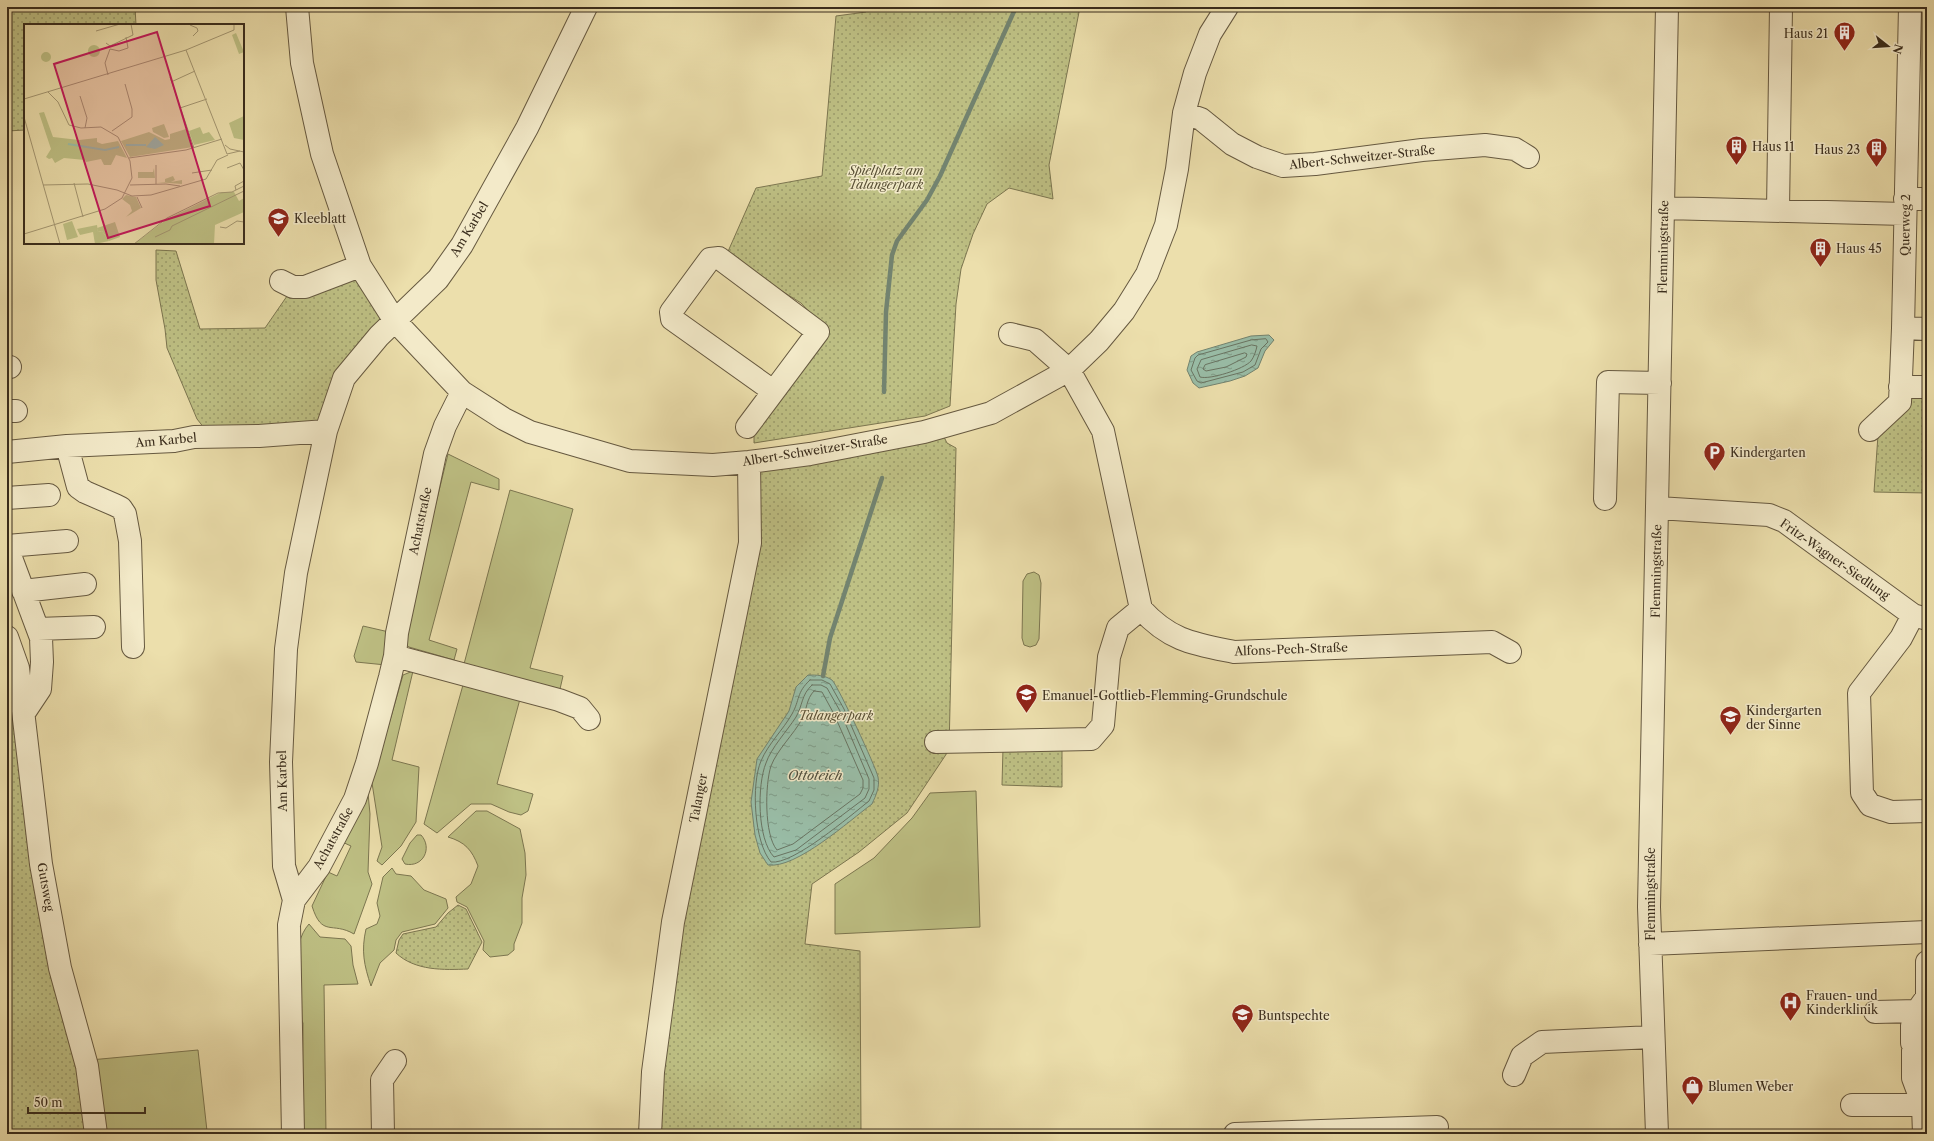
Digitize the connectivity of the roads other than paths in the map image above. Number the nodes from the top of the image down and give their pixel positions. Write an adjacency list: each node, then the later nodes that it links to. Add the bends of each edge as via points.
1 (297, 7): 13 (street, Albert-Schweitzer-Straße, via 302,63 322,154)
2 (586, 7): 15 (street, Am Karbel, via 527,128 462,245 438,279)
3 (1227, 7): 7 (street, Albert-Schweitzer-Straße, via 1210,34 1195,73)
4 (1667, 7): 11 (street, Flemmingstraße)
5 (1781, 7): 12 (street)
6 (1910, 7): 10 (street, Querweg 2)
7 (1184, 113): 8 (street, Albert-Schweitzer-Straße, via 1200,119 1232,144 1257,157 1283,166 1485,145 1515,149); 19 (street, Albert-Schweitzer-Straße, via 1166,225 1147,274 1124,311 1099,341)
8 (1528, 157)
9 (1927, 199): 10 (street)
10 (1905, 207): 12 (street); 16 (street, Querweg 2)
11 (1664, 208): 12 (street); 20 (street, Flemmingstraße)
12 (1778, 210)
13 (360, 266): 14 (street, via 305,287 293,287); 15 (street, Albert-Schweitzer-Straße)
14 (281, 281)
15 (395, 321): 24 (street, Albert-Schweitzer-Straße); 26 (street, Am Karbel, via 344,378)
16 (1903, 328): 17 (street); 21 (street, Querweg 2)
17 (1927, 329)
18 (1010, 334): 19 (street, via 1036,340)
19 (1069, 370): 30 (street, Albert-Schweitzer-Straße, via 991,413 932,430 810,454); 39 (street, via 1103,431)
20 (1660, 383): 33 (street, via 1608,382); 34 (street, Flemmingstraße)
21 (1900, 387): 22 (street); 27 (street, Querweg 2, via 1900,402)
22 (1927, 387)
23 (773, 391): 23 (street, via 818,332 719,258 710,259 671,312 672,319); 25 (street)
24 (462, 392): 30 (street, Albert-Schweitzer-Straße, via 530,432 630,462 713,465); 46 (street, Achatstraße, via 434,454 397,633)
25 (746, 427)
26 (326, 430): 28 (street, Am Karbel); 51 (street, Am Karbel, via 296,573 285,660 281,762 284,866)
27 (1870, 430)
28 (67, 446): 29 (street, Am Karbel); 44 (street, via 78,487 121,508 125,514 130,541)
29 (7, 452)
30 (749, 462): 67 (street, Talanger, via 750,543 673,922 653,1072)
31 (50, 495): 32 (street)
32 (7, 498)
33 (1605, 499)
34 (1658, 508): 40 (street, Fritz-Wagner-Siedlung, via 1770,515 1780,519); 53 (street, Flemmingstraße)
35 (67, 541): 36 (street)
36 (7, 547): 38 (street)
37 (85, 584): 38 (street)
38 (23, 591): 42 (street)
39 (1141, 609): 45 (street, Alfons-Pech-Straße, via 1153,622 1180,639 1234,652 1492,642); 49 (street, via 1118,628 1109,657 1103,725 1091,739)
40 (1920, 617): 50 (street, Fritz-Wagner-Siedlung, via 1859,693 1862,793 1870,805 1891,812)
41 (94, 627): 42 (street)
42 (38, 630): 47 (street, via 42,662 40,689)
43 (7, 637): 47 (street, Gutsweg, via 18,668)
44 (133, 647)
45 (1510, 652)
46 (396, 656): 48 (street, via 559,700 580,708); 51 (street, Achatstraße, via 355,799 319,867)
47 (24, 713): 64 (street, Gutsweg, via 42,864 60,968 88,1066)
48 (589, 719)
49 (936, 742)
50 (1927, 811)
51 (294, 900): 65 (street, Am Karbel, via 289,925)
52 (1927, 932): 53 (street)
53 (1650, 944): 57 (street, Flemmingstraße)
54 (1927, 962): 55 (street)
55 (1924, 1002): 56 (street); 60 (street, via 1912,1026 1914,1078)
56 (1875, 1012)
57 (1653, 1037): 59 (street, via 1542,1042 1522,1056); 69 (street, Flemmingstraße)
58 (395, 1061): 66 (street, via 382,1080)
59 (1514, 1075)
60 (1923, 1098): 61 (street); 70 (street)
61 (1852, 1105)
62 (1437, 1128): 63 (street)
63 (1392, 1131): 68 (street)
64 (96, 1134)
65 (293, 1134)
66 (383, 1134)
67 (650, 1134)
68 (1235, 1134)
69 (1657, 1134)
70 (1924, 1134)

